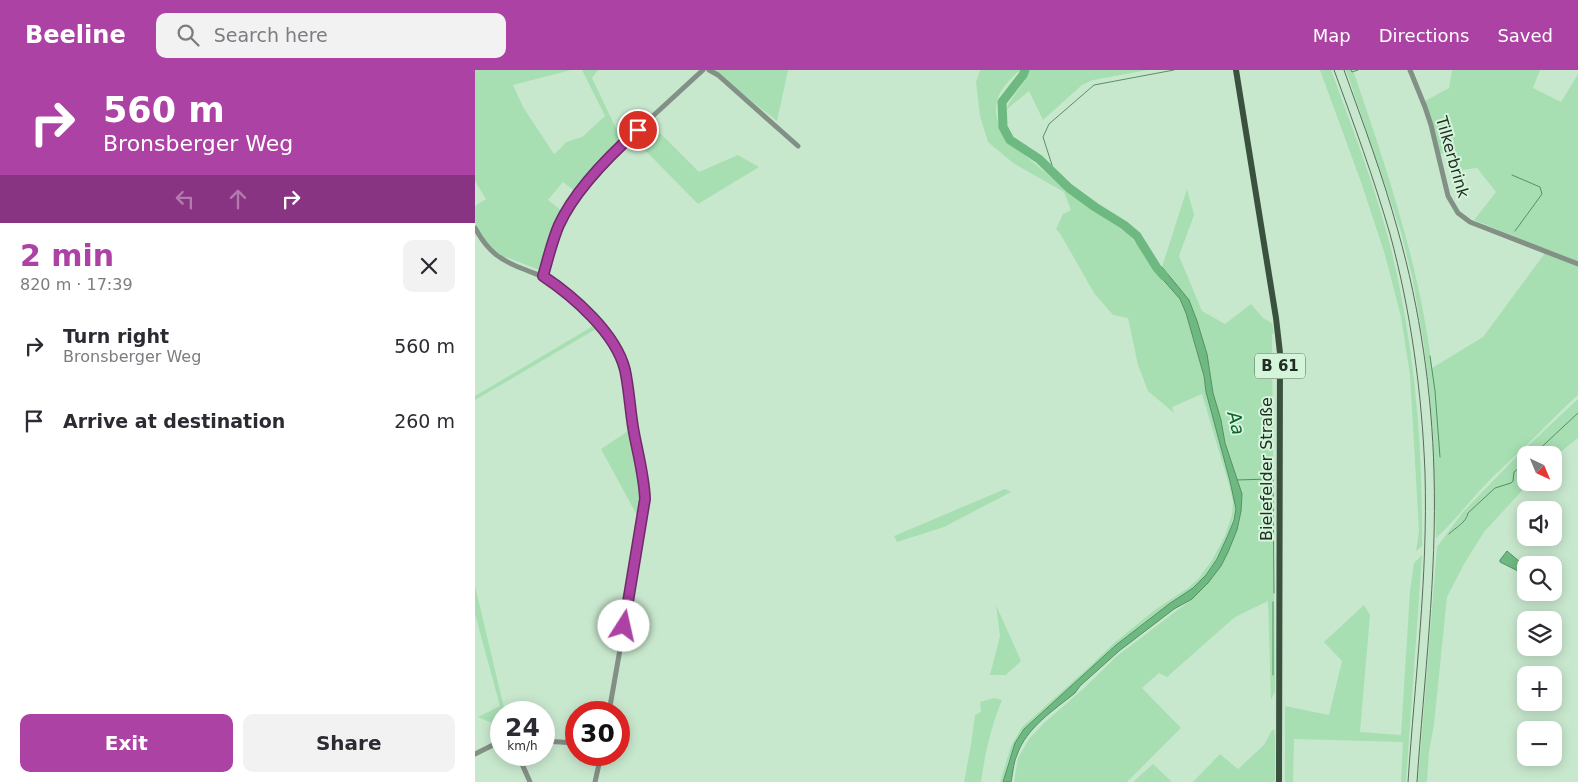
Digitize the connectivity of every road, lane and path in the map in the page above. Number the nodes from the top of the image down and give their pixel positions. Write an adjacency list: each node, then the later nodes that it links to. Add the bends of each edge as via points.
1 (703, 70): 8 (street, via 598,169 563,216)
2 (709, 70): 5 (street)
3 (1236, 70): 16 (main road, Bielefelder Straße / B 61, via 1280,353)
4 (1410, 70): 7 (street, Tilkerbrink, via 1425,107 1449,196 1458,213 1470,222)
5 (798, 146)
6 (475, 228): 8 (street, via 484,244 498,257)
7 (1578, 264)
8 (543, 276): 9 (street, via 596,322 619,354 625,370 644,478 643,513)
9 (611, 701)
10 (490, 746): 11 (street)
11 (475, 754)
12 (523, 766): 14 (street)
13 (599, 766): 15 (street)
14 (530, 782)
15 (595, 782)
16 (1279, 782)

